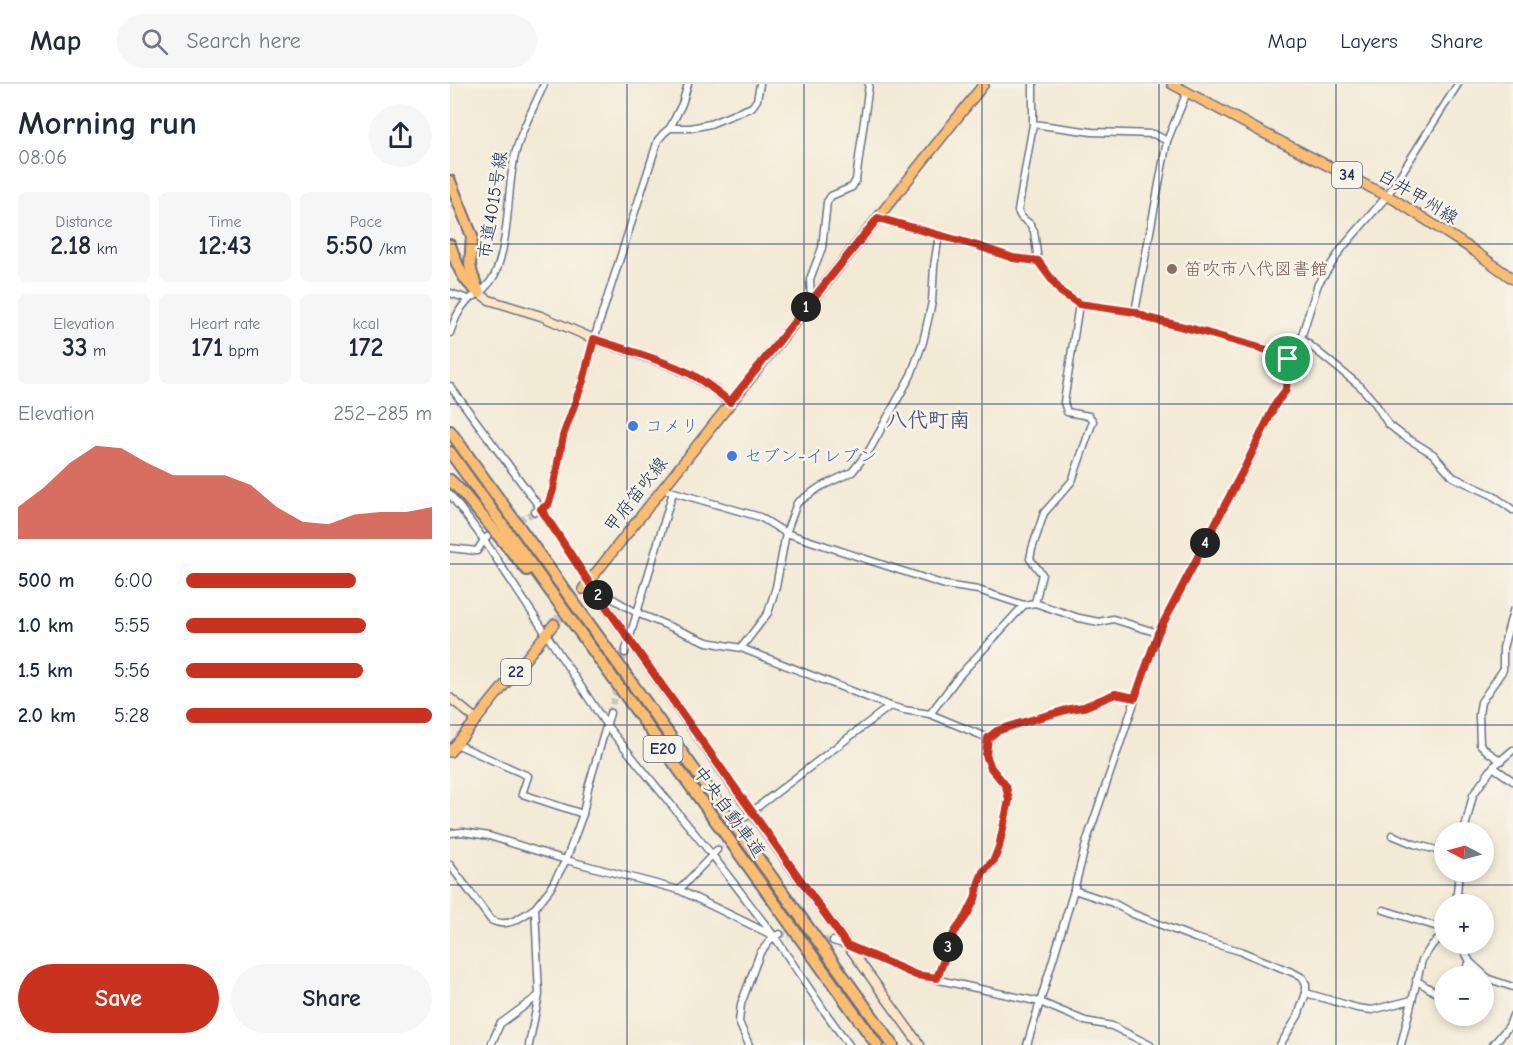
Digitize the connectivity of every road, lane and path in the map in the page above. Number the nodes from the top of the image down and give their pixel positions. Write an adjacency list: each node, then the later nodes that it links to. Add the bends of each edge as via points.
1 (544, 84): 21 (street, 市道4015号線, via 517,146 498,268)
2 (688, 84): 11 (street)
3 (760, 84): 11 (street, via 752,107 710,124)
4 (869, 84): 23 (street, via 856,180 852,188 831,196 827,202 822,248 810,279)
5 (984, 84): 15 (main road, 甲府笛吹線)
6 (1033, 84): 10 (street)
7 (1173, 84): 9 (main road, 白井甲州線 / 34)
8 (1458, 84): 14 (street)
9 (1187, 92): 12 (street); 14 (main road, 白井甲州線 / 34)
10 (1033, 124): 12 (street, via 1092,132 1154,134); 18 (street, via 1018,211 1034,231)
11 (670, 128): 28 (street, via 658,140)
12 (1167, 141): 25 (street)
13 (450, 181): 21 (highway, via 472,236 472,274)
14 (1388, 196): 19 (main road, 白井甲州線 / 34); 27 (street, via 1343,247 1318,285)
15 (878, 218): 16 (street); 23 (main road, 甲府笛吹線)
16 (939, 235): 18 (street, via 1013,258); 42 (street, via 932,302 911,375 857,466 797,503)
17 (450, 245): 21 (highway, via 464,277)
18 (1038, 261): 24 (street, via 1061,292)
19 (1513, 279)
20 (450, 293): 22 (street)
21 (479, 293): 22 (street); 28 (street)
22 (468, 299): 26 (street)
23 (811, 301): 31 (main road, 甲府笛吹線)
24 (1079, 304): 25 (street); 46 (street, via 1064,402 1067,412 1089,416 1093,421 1072,482 1044,513 1032,549 1030,559 1042,574)
25 (1135, 312): 29 (street)
26 (450, 333)
27 (1301, 338): 29 (street); 40 (street, via 1360,386 1388,424 1433,454 1453,477 1492,495)
28 (594, 339): 31 (street, via 692,375); 39 (street, via 563,436 553,490 548,505)
29 (1288, 359): 51 (street, via 1286,390)
30 (450, 386): 39 (street)
31 (730, 402): 36 (main road, 甲府笛吹線)
32 (450, 424): 41 (highway)
33 (450, 432): 41 (highway, 中央自動車道 / E20)
34 (450, 452): 53 (highway, 中央自動車道 / E20)
35 (450, 480): 53 (highway)
36 (663, 489): 37 (street); 45 (main road, 甲府笛吹線)
37 (673, 492): 42 (street, via 760,517); 49 (street)
38 (450, 494): 43 (street)
39 (538, 510): 45 (street)
40 (1513, 510)
41 (520, 528): 106 (highway, 中央自動車道 / E20)
42 (786, 533): 47 (street, via 945,585); 55 (street, via 777,587 768,613)
43 (486, 539): 44 (street, via 477,551); 52 (street)
44 (450, 548)
45 (588, 585): 49 (street); 54 (street)
46 (1035, 603): 47 (street); 51 (street, via 1079,618 1099,622 1113,619)
47 (1024, 604): 61 (street)
48 (1513, 611): 67 (street, via 1503,648 1503,670 1481,702 1479,715 1480,744)
49 (636, 613): 54 (street); 55 (street, via 707,642)
50 (554, 624): 52 (main road, 22)
51 (1158, 633): 58 (street)
52 (547, 634): 62 (main road, 22); 63 (street)
53 (582, 637): 105 (highway, 中央自動車道 / E20)
54 (629, 639): 56 (street); 71 (street)
55 (741, 648): 59 (street)
56 (625, 653)
57 (450, 698): 62 (street)
58 (1135, 698): 64 (street, via 1115,694 1084,707 1007,727); 81 (street)
59 (890, 706): 61 (street); 71 (street)
60 (610, 713): 63 (street)
61 (930, 714): 64 (street)
62 (477, 720): 65 (main road, 22)
63 (607, 726): 70 (street); 77 (street)
64 (988, 738): 92 (street, via 986,755 1006,786 1007,812 994,860 983,872 975,899 954,933)
65 (453, 748): 70 (street, via 528,776 522,794)
66 (1513, 750): 67 (street)
67 (1501, 761): 68 (street)
68 (1493, 767): 69 (street); 72 (street, via 1473,795)
69 (1513, 781)
70 (582, 814): 78 (street)
71 (749, 815): 88 (street)
72 (1466, 822)
73 (450, 833): 78 (street, via 489,836)
74 (1392, 835): 75 (street)
75 (1434, 849)
76 (717, 850): 77 (street)
77 (713, 856): 80 (street); 85 (street)
78 (566, 860): 80 (street); 82 (street)
79 (450, 865): 82 (street, via 491,920 511,923)
80 (679, 890): 85 (street)
81 (1074, 890): 96 (street, via 1294,973 1303,978); 99 (street)
82 (535, 908): 97 (street)
83 (1384, 910): 84 (street)
84 (1434, 926)
85 (777, 935): 103 (street, via 760,953 741,1004 739,1022); 104 (street)
86 (833, 941): 88 (street)
87 (1434, 943): 93 (street, via 1422,960)
88 (847, 945): 92 (street, via 916,975); 107 (street)
89 (1466, 954): 90 (street)
90 (1470, 962): 91 (street); 94 (street, via 1489,979)
91 (1468, 966)
92 (937, 978): 99 (street)
93 (1416, 980): 95 (street); 98 (street)
94 (1513, 987)
95 (1434, 992)
96 (1306, 993): 98 (street, via 1372,1010); 110 (street, via 1298,1016)
97 (538, 995): 101 (street, via 500,1024); 102 (street)
98 (1412, 1000): 111 (street)
99 (1041, 1002): 108 (street); 109 (street, via 1085,1021 1112,1026)
100 (1513, 1015): 112 (street)
101 (491, 1045)
102 (529, 1045)
103 (749, 1045)
104 (849, 1045)
105 (877, 1045)
106 (892, 1045)
107 (920, 1045)
108 (1027, 1045)
109 (1150, 1045)
110 (1280, 1045)
111 (1401, 1045)
112 (1493, 1045)

